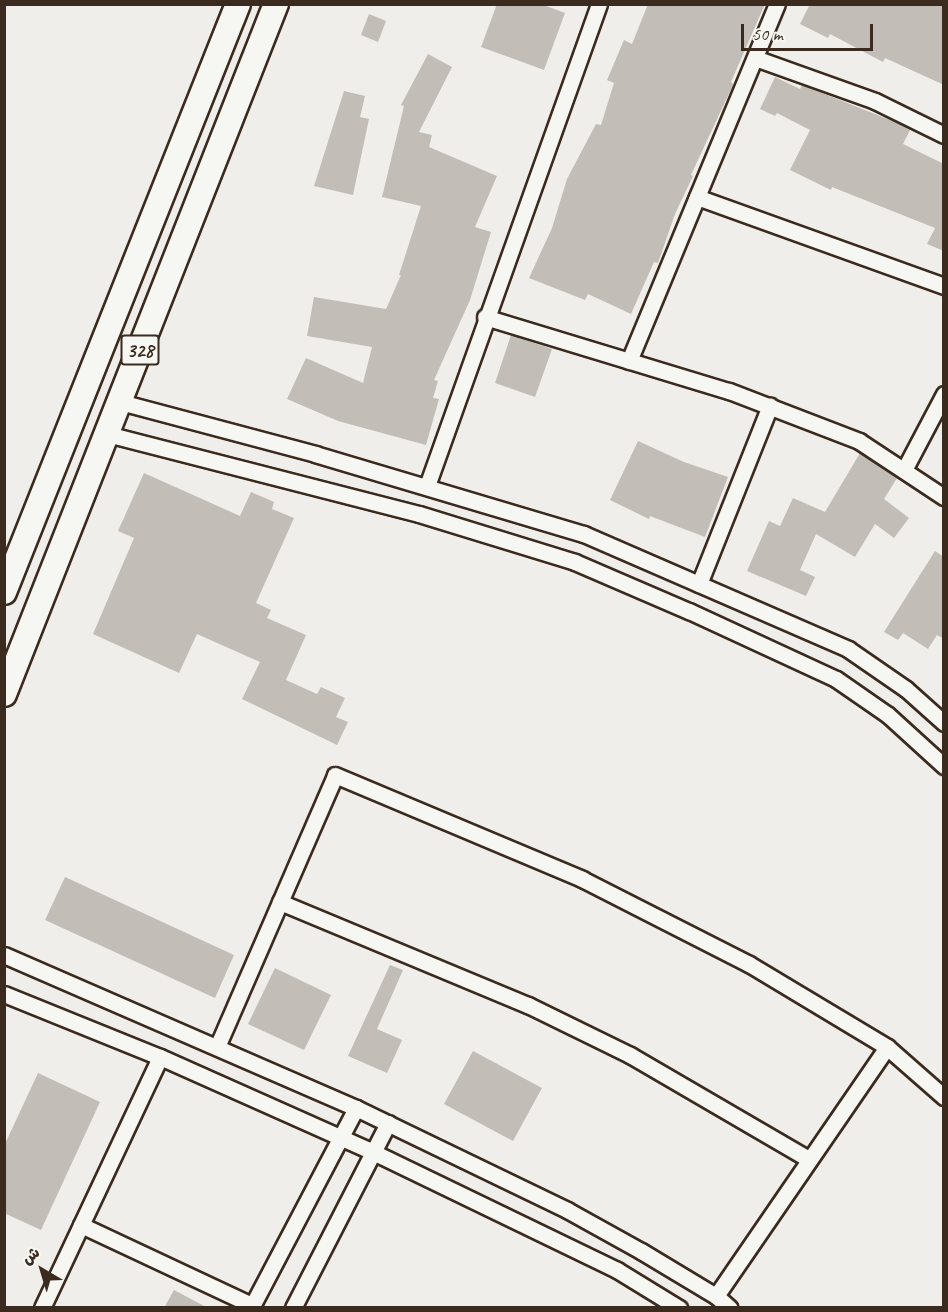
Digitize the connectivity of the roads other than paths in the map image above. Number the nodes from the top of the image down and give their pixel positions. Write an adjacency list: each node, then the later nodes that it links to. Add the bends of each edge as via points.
1 (238, 4): 19 (main road)
2 (276, 4): 12 (main road, 328)
3 (599, 4): 9 (street)
4 (777, 4): 5 (street)
5 (755, 58): 6 (street, via 875,101); 7 (street)
6 (944, 135)
7 (697, 196): 8 (street); 10 (street)
8 (944, 286)
9 (485, 317): 10 (street); 16 (street)
10 (629, 361): 13 (street)
11 (944, 394): 15 (street)
12 (120, 402): 14 (main road, 328); 16 (street)
13 (770, 406): 15 (street, via 859,441); 18 (street)
14 (107, 434): 20 (main road, 328); 22 (street, via 419,514 575,562 836,680 888,715)
15 (904, 470): 17 (street)
16 (427, 486): 18 (street, via 584,534)
17 (944, 496)
18 (699, 584): 21 (street, via 848,649 906,689)
19 (4, 592)
20 (4, 694)
21 (944, 723)
22 (944, 766)
23 (280, 902): 26 (street); 27 (street, via 335,775 582,879 749,963); 34 (street, via 528,1005 630,1054)
24 (4, 955): 26 (street)
25 (4, 994): 28 (street)
26 (217, 1047): 30 (street)
27 (887, 1047): 29 (street); 34 (street)
28 (160, 1057): 32 (street); 35 (street)
29 (944, 1097)
30 (356, 1108): 31 (street); 32 (street)
31 (388, 1123): 33 (street); 36 (street, via 567,1210)
32 (341, 1137): 33 (street); 37 (street)
33 (374, 1152): 39 (street); 40 (street, via 617,1270)
34 (809, 1159): 36 (street)
35 (81, 1225): 37 (street); 38 (street)
36 (716, 1296): 41 (street)
37 (252, 1306)
38 (42, 1308)
39 (293, 1308)
40 (679, 1308)
41 (730, 1308)

